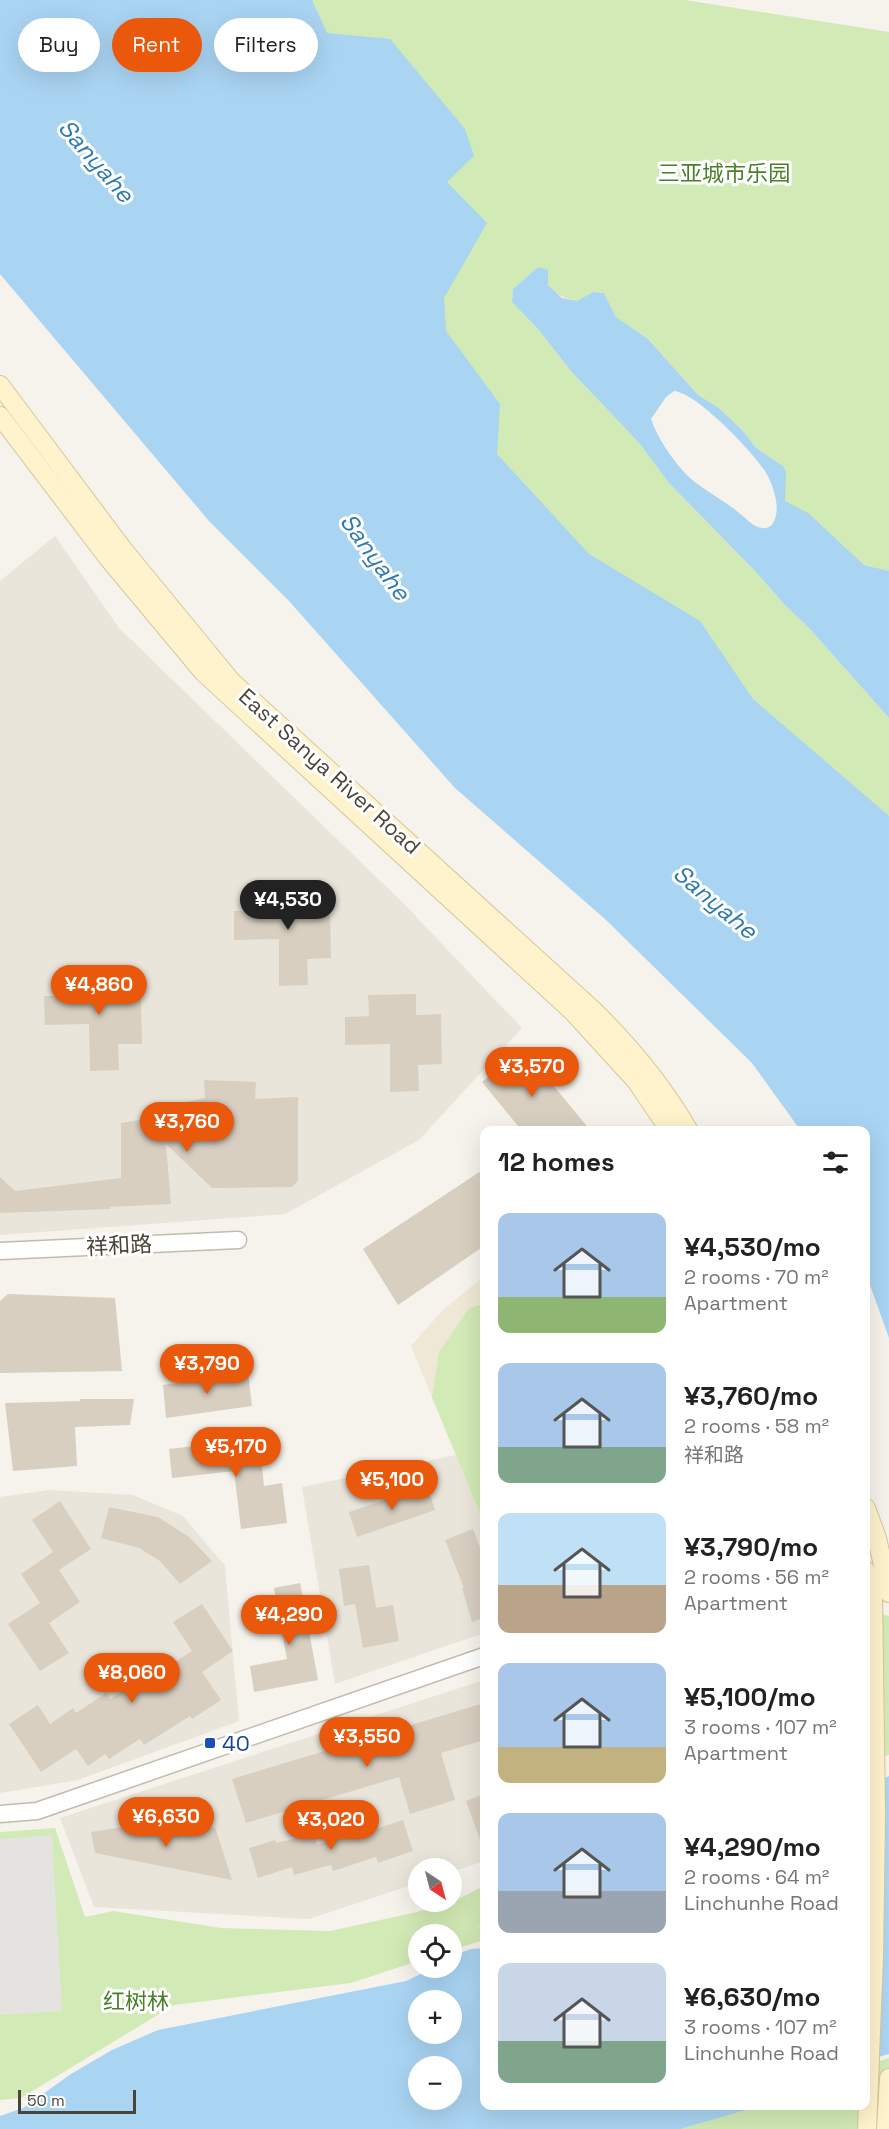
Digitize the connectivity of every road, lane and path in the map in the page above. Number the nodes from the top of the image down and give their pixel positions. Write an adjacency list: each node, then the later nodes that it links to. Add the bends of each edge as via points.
1 (0, 385): 4 (main road, East Sanya River Road, via 122,548 232,682 609,1025)
2 (0, 416): 3 (main road, East Sanya River Road, via 108,558 203,672 573,1012 636,1081)
3 (667, 1126)
4 (686, 1126)
5 (238, 1240): 6 (street, 祥和路)
6 (0, 1251)
7 (889, 1515): 8 (main road)
8 (872, 1526): 10 (main road)
9 (870, 1576): 10 (main road)
10 (884, 1592): 13 (main road)
11 (480, 1657): 12 (street, via 37,1811)
12 (0, 1814)
13 (870, 2052)
14 (889, 2078): 15 (main road)
15 (888, 2098): 18 (main road)
16 (868, 2110): 17 (main road)
17 (867, 2129)
18 (886, 2129)

